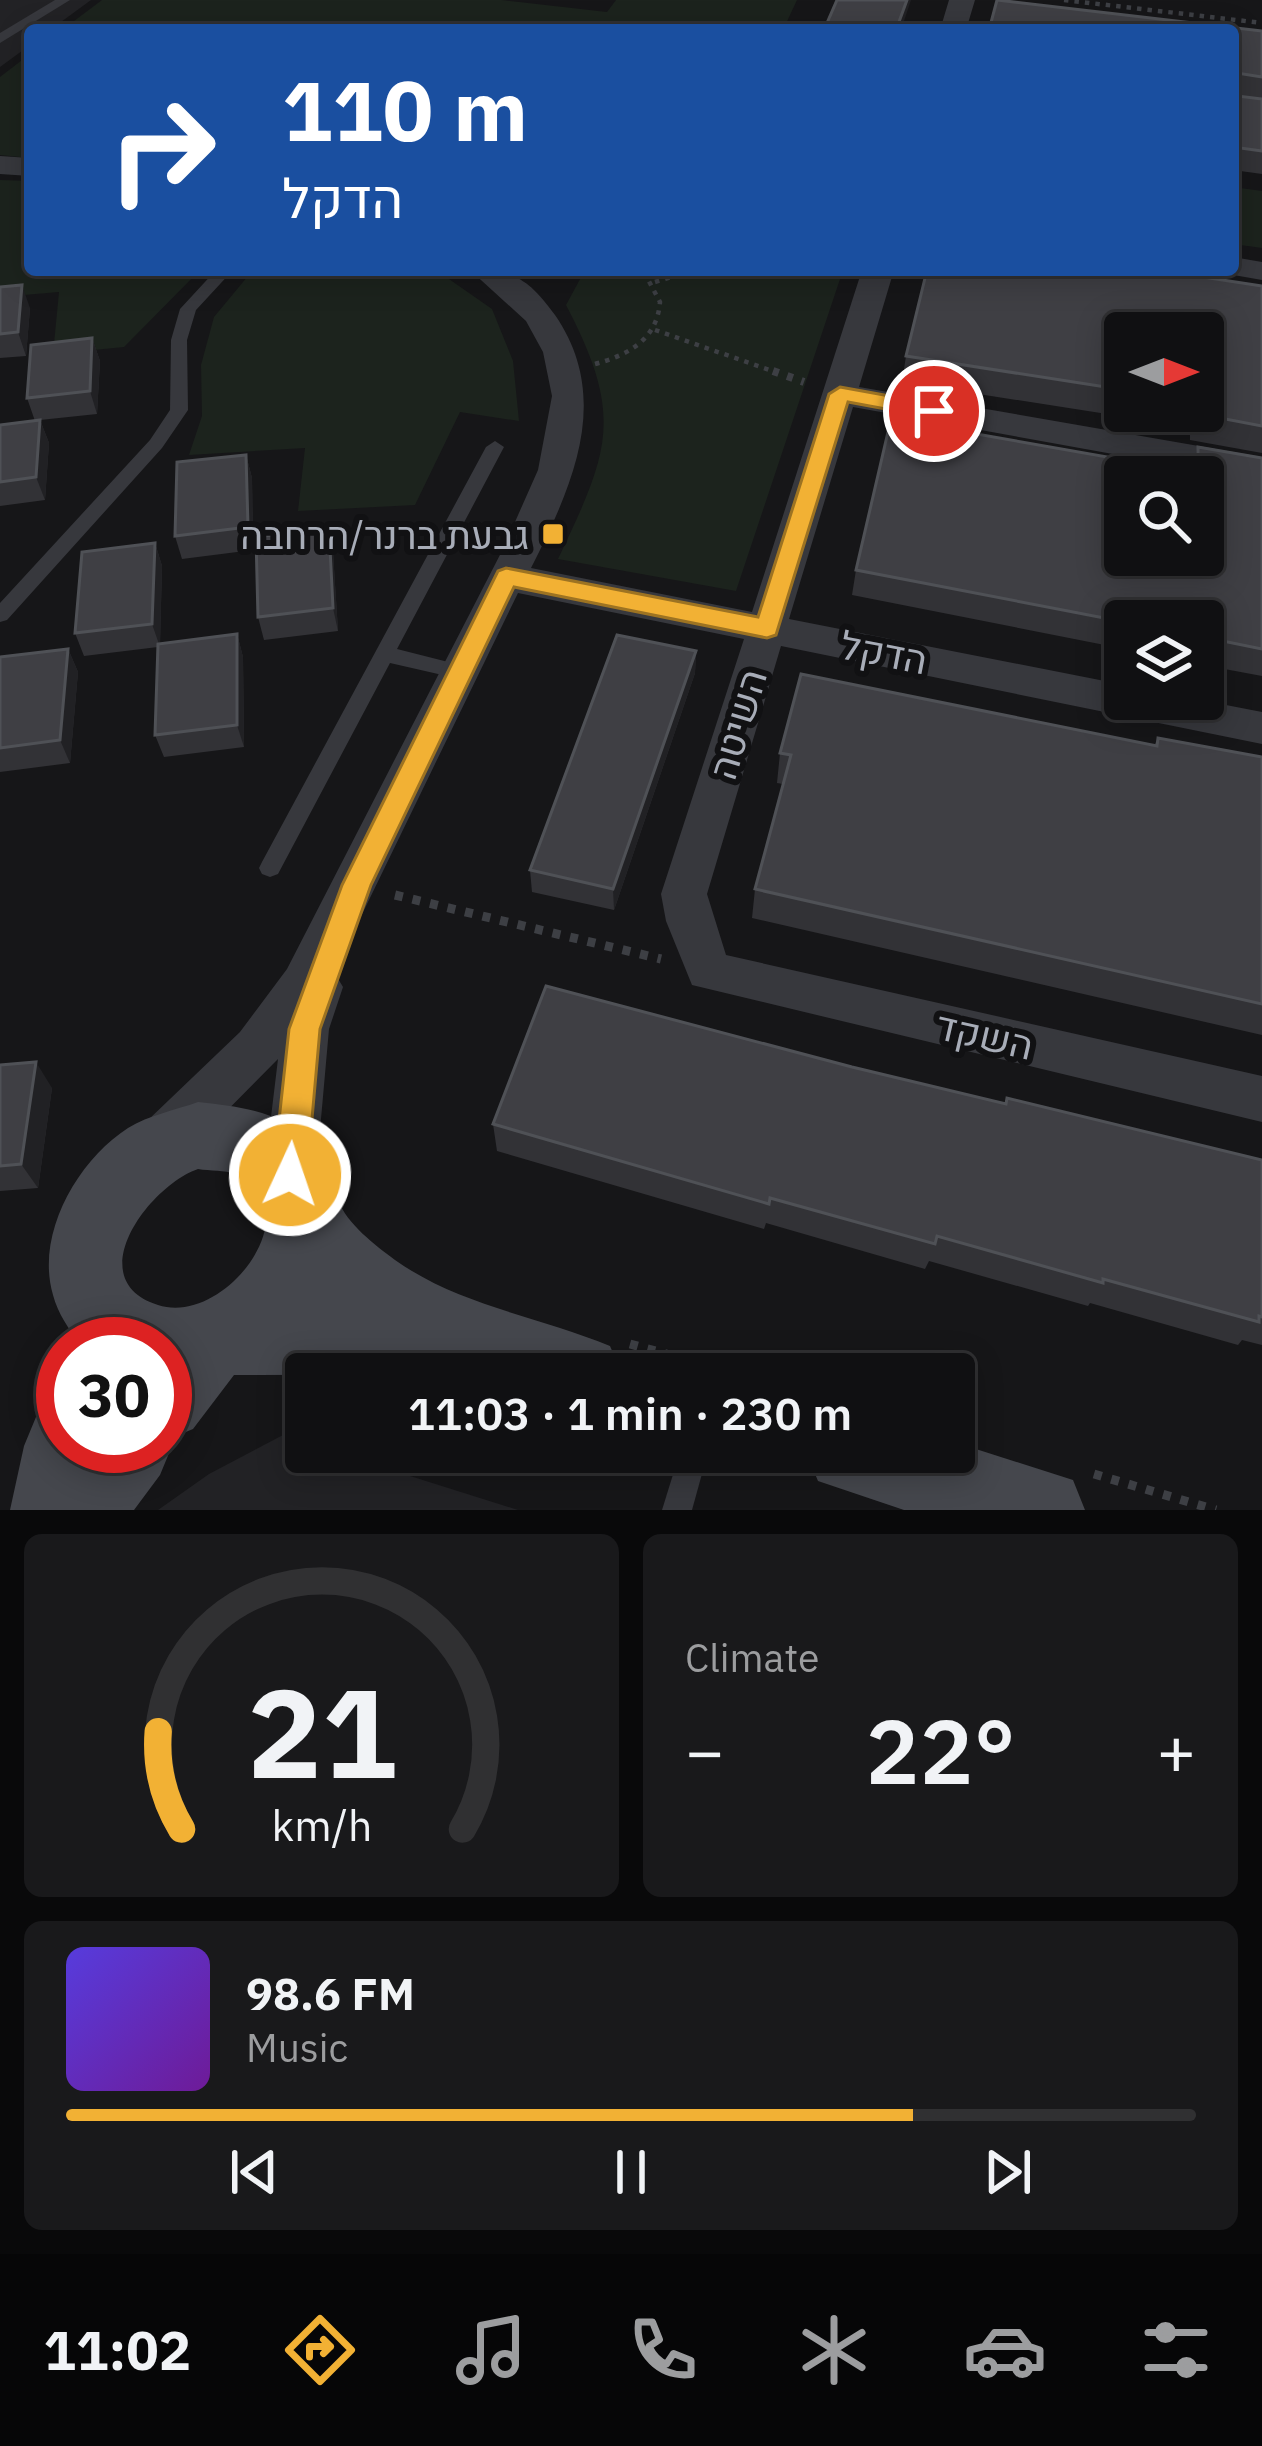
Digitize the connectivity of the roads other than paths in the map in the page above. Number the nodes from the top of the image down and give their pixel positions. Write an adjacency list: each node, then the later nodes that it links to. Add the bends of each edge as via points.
1 (64, 0): 2 (lane)
2 (26, 24)
3 (219, 276): 10 (lane, via 188,309 179,340 179,410)
4 (496, 276): 9 (street, via 542,316 560,348 569,418 561,457)
5 (876, 276): 6 (street, השיטה)
6 (840, 394): 8 (street); 11 (street, השיטה)
7 (495, 447): 12 (lane)
8 (1262, 469)
9 (506, 577): 11 (street, הדקל); 13 (street)
10 (0, 616)
11 (767, 628): 14 (street, הדקל); 17 (street, השיטה, via 684,894)
12 (385, 654): 13 (lane); 15 (lane)
13 (460, 672): 16 (street)
14 (1262, 728)
15 (270, 868)
16 (356, 885): 19 (street, via 269,1039 226,1088); 20 (street, via 304,1029)
17 (709, 971): 18 (street, השקד)
18 (1262, 1099)
19 (127, 1170): 20 (street, via 185,1139 216,1136 271,1154); 21 (street, via 104,1196)
20 (297, 1195): 24 (street, via 341,1265 425,1322); 25 (street, via 302,1243 284,1284 254,1319)
21 (84, 1258): 22 (street); 23 (street)
22 (81, 1317)
23 (105, 1317)
24 (484, 1346): 26 (street); 27 (street)
25 (192, 1350)
26 (508, 1353)
27 (192, 1354)
28 (60, 1473): 32 (street)
29 (110, 1473): 33 (street)
30 (687, 1473): 34 (lane)
31 (918, 1473): 35 (street)
32 (52, 1510)
33 (83, 1510)
34 (676, 1510)
35 (1043, 1510)

